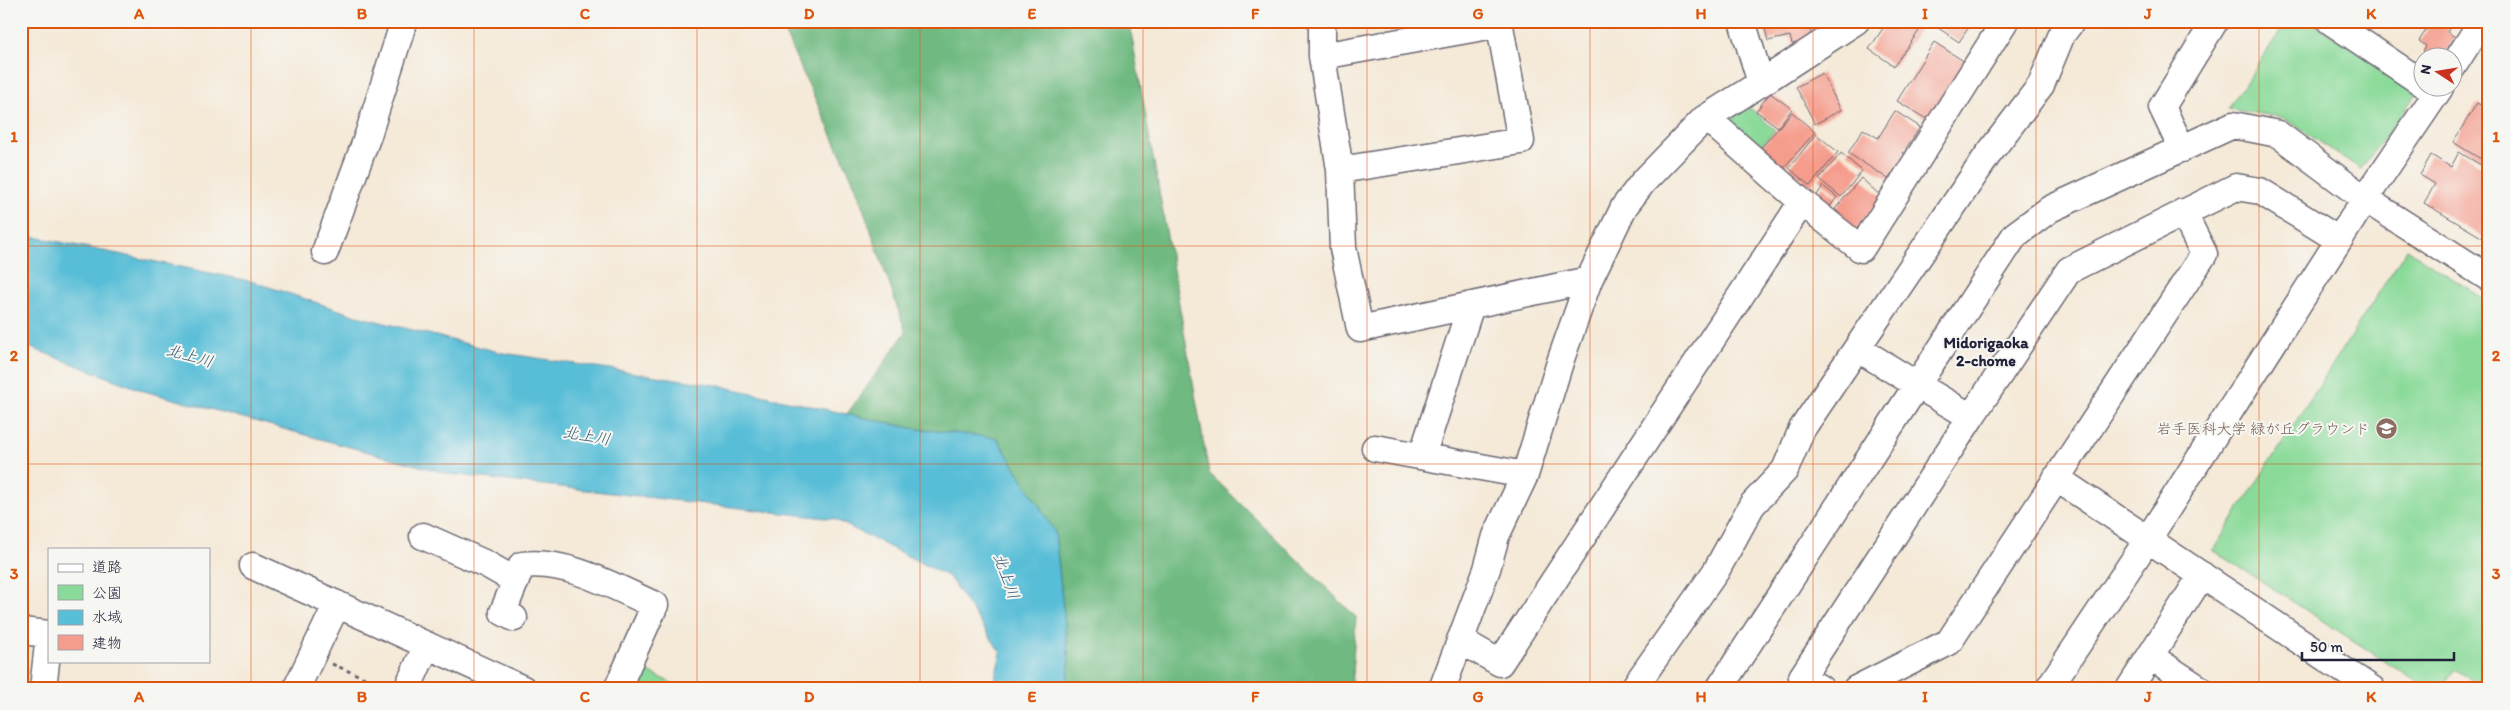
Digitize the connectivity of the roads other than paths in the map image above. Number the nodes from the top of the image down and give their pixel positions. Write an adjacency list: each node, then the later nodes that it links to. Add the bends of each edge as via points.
1 (404, 21): 23 (street, via 368,135)
2 (1322, 21): 12 (street)
3 (1742, 21): 14 (street)
4 (1856, 21): 14 (street)
5 (2005, 21): 20 (street, via 1861,249)
6 (2072, 21): 27 (street, via 2062,34 2041,84 1986,156)
7 (2215, 21): 17 (street, via 2162,107)
8 (2330, 21): 13 (street)
9 (2482, 21): 11 (street)
10 (1499, 22): 12 (street); 18 (street, via 1521,141)
11 (2462, 52)
12 (1322, 56): 18 (street)
13 (2412, 75)
14 (1761, 83): 16 (street)
15 (2426, 98): 19 (street)
16 (1704, 119): 20 (street); 25 (street, via 1643,182 1624,207)
17 (2182, 149): 19 (street, via 2233,125 2278,134); 28 (street, via 2050,209 2015,235)
18 (1340, 170): 26 (street, via 1343,248 1360,329)
19 (2366, 199): 22 (street); 24 (street)
20 (1802, 202): 43 (street, via 1500,663)
21 (2183, 212): 22 (street, via 2236,187 2260,191); 29 (street, via 2069,270); 33 (street, via 2204,254)
22 (2339, 240): 35 (street)
23 (325, 252)
24 (2489, 278)
25 (1589, 280): 26 (street); 32 (street)
26 (1471, 305): 31 (street)
27 (1857, 348): 28 (street); 47 (street, via 1802,429 1785,470 1752,505 1716,571)
28 (1917, 385): 29 (street); 54 (street)
29 (1972, 417): 55 (street, via 1802,677)
30 (1375, 448): 31 (street)
31 (1422, 456): 32 (street)
32 (1525, 475): 43 (street, via 1496,536)
33 (2056, 478): 35 (street); 56 (street, via 1949,642)
34 (423, 536): 38 (street)
35 (2148, 539): 37 (street); 57 (street)
36 (253, 566): 39 (street)
37 (2202, 575): 46 (street); 60 (street)
38 (516, 581): 40 (street, via 504,612); 52 (street, via 522,565 538,563 586,575 655,605)
39 (338, 604): 45 (street); 49 (street)
40 (514, 618)
41 (21, 631): 42 (street)
42 (48, 635)
43 (1460, 640): 53 (street)
44 (48, 644): 48 (street)
45 (426, 645): 50 (street); 51 (street)
46 (2150, 656): 58 (street); 59 (street)
47 (1638, 687)
48 (43, 689)
49 (296, 689)
50 (407, 689)
51 (523, 689)
52 (617, 689)
53 (1442, 689)
54 (1720, 689)
55 (1821, 689)
56 (1856, 689)
57 (2048, 689)
58 (2129, 689)
59 (2200, 689)
60 (2372, 689)

